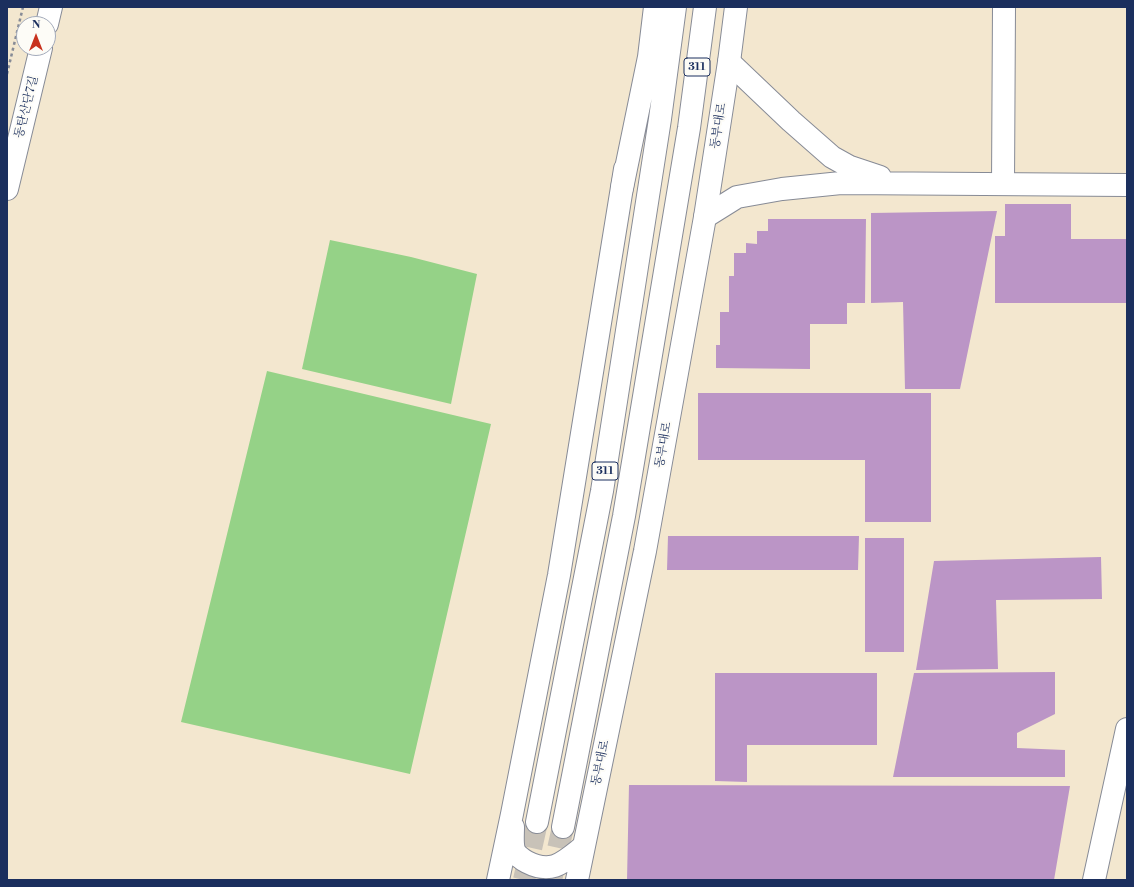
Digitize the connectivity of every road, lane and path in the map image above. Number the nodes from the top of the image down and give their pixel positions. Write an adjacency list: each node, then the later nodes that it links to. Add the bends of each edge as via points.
1 (23, 7): 10 (path)
2 (646, 7): 14 (main road)
3 (656, 7): 14 (main road, via 649,57)
4 (675, 7): 19 (main road, 311, via 602,491)
5 (705, 7): 20 (main road, 동부대로 / 311, via 689,128 624,516)
6 (736, 7): 9 (main road, 동부대로)
7 (1004, 7): 12 (main road)
8 (39, 56): 15 (main road, 동탄산단7길)
9 (729, 62): 11 (main road, via 832,157 850,167); 16 (main road, 동부대로)
10 (7, 74)
11 (898, 183): 12 (main road); 16 (main road, via 841,183 737,197)
12 (1003, 184): 13 (main road)
13 (1127, 185)
14 (622, 188): 18 (main road, via 559,575)
15 (7, 189)
16 (705, 216): 21 (main road, 동부대로, via 646,551)
17 (1126, 737): 24 (main road)
18 (512, 814): 21 (main road, via 514,850 523,860 535,867 548,868 562,864); 22 (main road)
19 (537, 822)
20 (562, 827)
21 (583, 847): 23 (main road, 동부대로)
22 (498, 880)
23 (577, 880)
24 (1094, 880)

